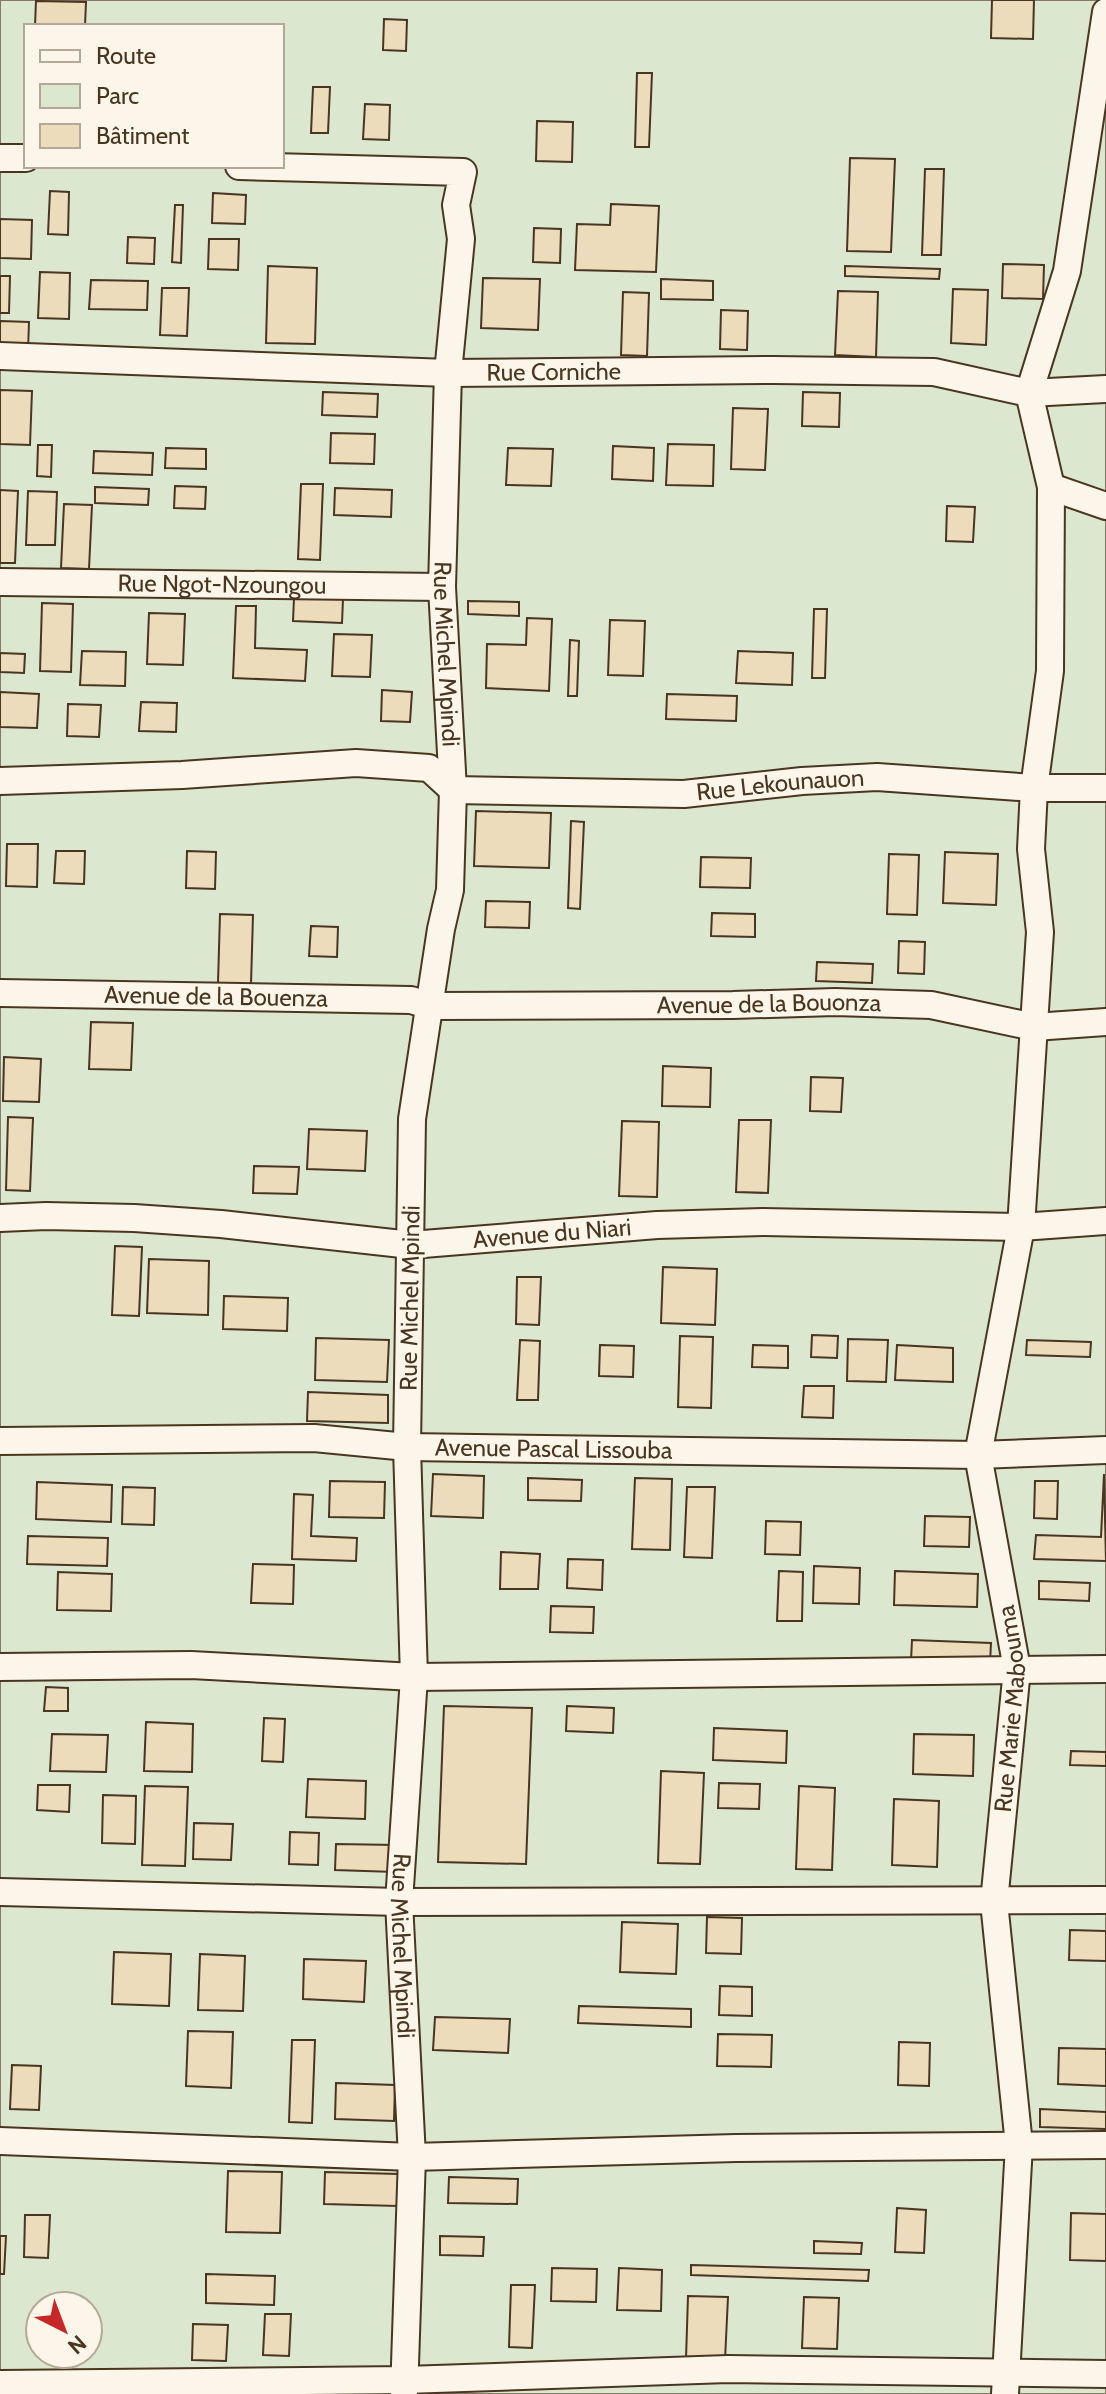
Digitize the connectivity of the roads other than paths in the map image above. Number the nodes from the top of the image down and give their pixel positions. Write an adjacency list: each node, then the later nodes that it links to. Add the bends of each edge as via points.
1 (1106, 12): 8 (street, via 1067,271)
2 (0, 158): 3 (street)
3 (24, 158)
4 (284, 167): 6 (street, Rue Michel Mpindi, via 463,172 456,205 461,239)
5 (0, 356): 6 (street, Rue Corniche)
6 (448, 373): 8 (street, Rue Corniche, via 934,372); 12 (street, Rue Michel Mpindi)
7 (1106, 389): 8 (street, Rue Corniche)
8 (1029, 393): 9 (street, Rue Marie Mabouma)
9 (1051, 487): 10 (street); 14 (street, Rue Marie Mabouma, via 1050,671)
10 (1106, 506)
11 (0, 582): 12 (street, Rue Ngot-Nzoungou)
12 (442, 587): 16 (street, Rue Michel Mpindi)
13 (0, 781): 16 (street, via 356,763 429,768)
14 (1034, 788): 15 (street, Rue Lekounauon); 16 (street, Rue Lekounauon, via 877,777 684,794); 20 (street, Rue Marie Mabouma, via 1031,849 1040,932)
15 (1106, 788)
16 (453, 790): 18 (street, Rue Michel Mpindi, via 450,890)
17 (0, 993): 18 (street, Avenue de la Bouenza, via 411,1000)
18 (431, 1006): 20 (street, Avenue de la Bouonza, via 931,1005); 24 (street, Rue Michel Mpindi, via 412,1119)
19 (1106, 1022): 20 (street, Avenue de la Bouonza)
20 (1034, 1027): 23 (street, Rue Marie Mabouma)
21 (0, 1218): 24 (street, Avenue du Niari, via 134,1218)
22 (1106, 1221): 23 (street, Avenue du Niari)
23 (1021, 1227): 24 (street, Avenue du Niari, via 657,1225); 28 (street, Rue Marie Mabouma)
24 (411, 1245): 26 (street, Rue Michel Mpindi)
25 (0, 1441): 26 (street, Avenue Pascal Lissouba, via 314,1438)
26 (407, 1447): 28 (street, Avenue Pascal Lissouba); 32 (street, Rue Michel Mpindi)
27 (1106, 1450): 28 (street, Avenue Pascal Lissouba)
28 (978, 1455): 30 (street, Rue Marie Mabouma)
29 (0, 1667): 32 (street, via 191,1665)
30 (1017, 1669): 31 (street); 32 (street); 36 (street, Rue Marie Mabouma)
31 (1106, 1669)
32 (414, 1677): 35 (street, Rue Michel Mpindi)
33 (0, 1892): 35 (street)
34 (1106, 1900): 36 (street)
35 (399, 1902): 36 (street); 40 (street, Rue Michel Mpindi)
36 (994, 1902): 38 (street, Rue Marie Mabouma)
37 (0, 2141): 40 (street)
38 (1019, 2145): 39 (street); 40 (street); 43 (street, Rue Marie Mabouma)
39 (1106, 2145)
40 (412, 2157): 44 (street, Rue Michel Mpindi)
41 (1106, 2374): 43 (street)
42 (0, 2384): 44 (street)
43 (1006, 2384): 44 (street, via 728,2369)
44 (405, 2387)

